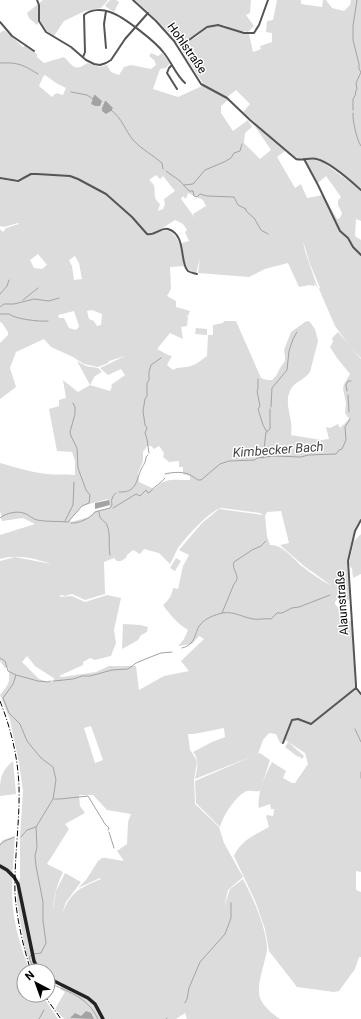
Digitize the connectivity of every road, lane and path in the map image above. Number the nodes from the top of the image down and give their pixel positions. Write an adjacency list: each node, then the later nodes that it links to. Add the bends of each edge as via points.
1 (37, 0): 11 (street, via 39,21 46,32)
2 (133, 0): 5 (street, Hohlstraße)
3 (268, 0): 8 (street, via 254,33 244,33 218,25 207,27 189,40)
4 (106, 11): 7 (street, via 113,12); 9 (street); 11 (street, via 90,12 83,17)
5 (148, 13): 7 (street); 8 (street, Hohlstraße)
6 (0, 22): 10 (street, via 12,36)
7 (135, 27): 11 (street, via 111,60 106,63 94,64); 12 (street, via 159,47)
8 (174, 41): 15 (street, Hohlstraße, via 202,84 227,98 296,159)
9 (106, 48)
10 (34, 51)
11 (83, 57)
12 (172, 65): 13 (street); 14 (street, via 167,72)
13 (185, 83)
14 (177, 89)
15 (304, 160): 17 (street, Hohlstraße, via 321,160); 18 (street, via 340,231)
16 (0, 178): 19 (street, via 18,181 31,174 37,174 70,176 86,182 106,194 147,234 164,229 171,230 180,243 186,268)
17 (361, 190)
18 (361, 255)
19 (197, 274)
20 (361, 520): 21 (street, Alaunstraße, via 355,531 348,561)
21 (356, 688): 22 (street); 23 (street, via 311,724 298,719 292,720)
22 (361, 694)
23 (283, 743)
24 (0, 866): 25 (main road, via 7,870 18,884)
25 (36, 963)
26 (56, 982): 27 (main road, via 88,998)
27 (103, 1019)

